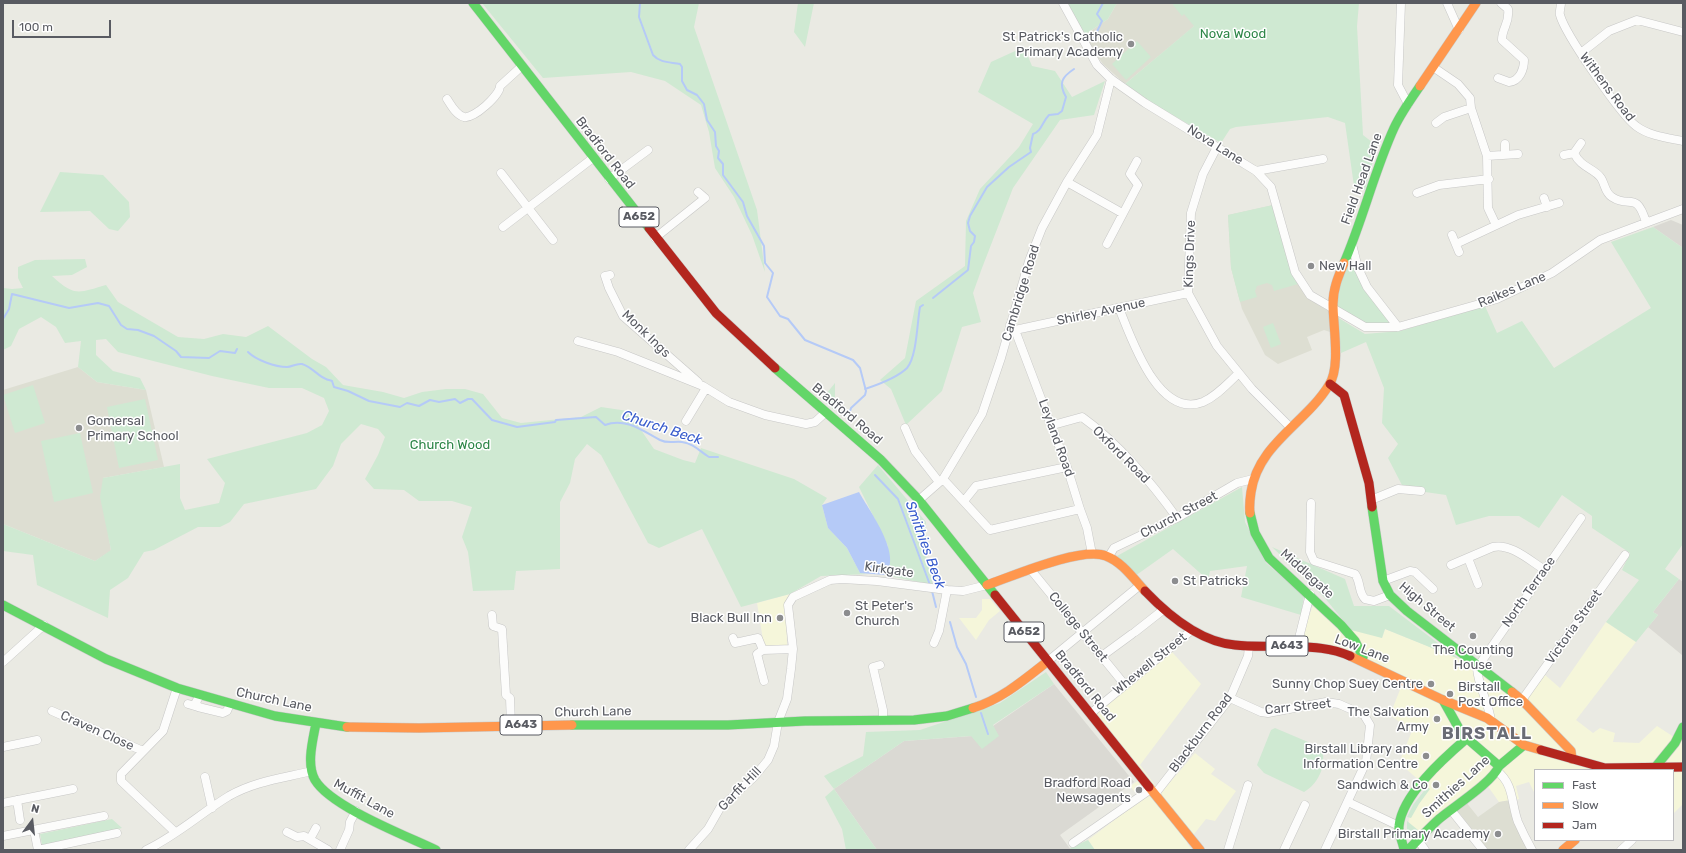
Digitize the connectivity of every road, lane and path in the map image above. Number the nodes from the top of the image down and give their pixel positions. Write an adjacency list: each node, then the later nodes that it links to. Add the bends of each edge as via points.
1 (472, 3): 11 (main road, Bradford Road / A652)
2 (1063, 3): 14 (street, Nova Lane, via 1097,66)
3 (1401, 3): 18 (street, via 1398,86)
4 (1447, 3): 8 (street)
5 (1476, 3): 8 (main road, Field Head Lane)
6 (1501, 3): 15 (street, via 1508,9 1509,17 1502,40 1524,60 1524,69)
7 (1561, 3): 10 (street, Withens Road, via 1559,14)
8 (1459, 30): 12 (main road, Field Head Lane)
9 (1683, 32): 10 (street, via 1637,20 1609,31)
10 (1581, 53): 21 (street, Withens Road, via 1636,126 1651,134)
11 (522, 66): 17 (street, via 500,86 496,95 472,116 464,117 456,112); 31 (main road, Bradford Road / A652)
12 (1434, 67): 18 (main road, Field Head Lane); 19 (street, via 1458,84 1470,98)
13 (1498, 78): 15 (street)
14 (1111, 79): 24 (street, Nova Lane); 38 (street, Cambridge Road, via 1097,135)
15 (1512, 82): 16 (street)
16 (1510, 91)
17 (447, 99)
18 (1408, 104): 53 (main road, Field Head Lane, via 1385,150)
19 (1471, 108): 20 (street, via 1444,117); 29 (street)
20 (1436, 123)
21 (1683, 141)
22 (1581, 143): 26 (street)
23 (1505, 144): 27 (street)
24 (1217, 147): 34 (street, Nova Lane); 58 (street, Kings Drive, via 1203,174 1191,213)
25 (648, 150): 36 (street)
26 (1574, 153): 30 (street); 47 (street, via 1581,164 1601,179 1605,190 1612,197 1637,204 1642,209)
27 (1505, 154): 28 (street); 29 (street)
28 (1518, 154)
29 (1487, 156): 37 (street)
30 (1564, 156)
31 (593, 158): 36 (main road, Bradford Road / A652); 44 (street)
32 (1323, 159): 34 (street)
33 (1137, 161): 46 (street, via 1130,174 1138,185)
34 (1256, 171): 60 (street, Nova Lane, via 1271,187 1295,272 1310,295)
35 (501, 173): 44 (street)
36 (609, 179): 51 (main road, Bradford Road / A652)
37 (1489, 179): 40 (street, via 1439,185); 48 (street, via 1488,208)
38 (1067, 182): 46 (street); 62 (street, Cambridge Road, via 1042,228 1029,261)
39 (698, 192): 51 (street, via 705,198)
40 (1417, 193)
41 (1544, 198): 43 (street)
42 (1559, 203): 43 (street)
43 (1546, 207): 48 (street)
44 (527, 209): 49 (street); 52 (street)
45 (1683, 209): 47 (street, Raikes Lane)
46 (1122, 213): 54 (street)
47 (1646, 222): 61 (street, Raikes Lane, via 1600,240 1552,273 1497,299)
48 (1496, 225): 55 (street)
49 (503, 227)
50 (1452, 235): 55 (street)
51 (655, 238): 67 (main road, Bradford Road / A652, via 716,314)
52 (553, 240)
53 (1352, 243): 60 (main road, Field Head Lane, via 1336,282); 61 (street, via 1358,268 1367,287)
54 (1107, 244)
55 (1456, 244): 56 (street)
56 (1459, 252)
57 (605, 276): 66 (street, Monk Ings, via 623,316)
58 (1188, 293): 59 (street, Shirley Avenue); 64 (street, Kings Drive, via 1217,346)
59 (1119, 308): 62 (street, Shirley Avenue); 64 (street, via 1140,358 1154,381 1176,400 1186,404 1202,402)
60 (1333, 309): 61 (street, Raikes Lane, via 1365,328); 65 (main road, Field Head Lane, via 1336,355)
61 (1398, 327)
62 (1013, 328): 69 (street, Leyland Road); 74 (street, Cambridge Road, via 982,414)
63 (578, 341): 66 (street, Monk Ings, via 618,352)
64 (1239, 373): 70 (street, Kings Drive)
65 (1330, 384): 70 (main road, Middlegate, via 1314,405); 77 (main road, High Street, via 1344,395)
66 (704, 387): 67 (street, Monk Ings, via 730,402 765,415 806,424 815,422); 68 (street)
67 (826, 412): 76 (main road, Bradford Road / A652, via 881,460)
68 (686, 421)
69 (1053, 425): 72 (street, Leyland Road); 81 (street, Oxford Road, via 1082,417 1098,429 1159,493)
70 (1290, 427): 73 (main road, Middlegate, via 1266,455)
71 (905, 428): 74 (street, via 915,451)
72 (1067, 467): 78 (street, via 976,486); 80 (street, Leyland Road)
73 (1253, 478): 81 (street, Church Street, via 1237,483); 96 (main road, Middlegate, via 1249,506 1255,533 1269,558)
74 (941, 481): 76 (street, Cambridge Road); 78 (street)
75 (1421, 491): 77 (street, via 1398,490)
76 (919, 500): 92 (main road, Bradford Road / A652)
77 (1371, 500): 90 (main road, High Street)
78 (964, 501): 80 (street, via 990,530)
79 (1311, 503): 97 (street, via 1310,552 1314,561 1355,574 1365,599 1374,601)
80 (1080, 509): 83 (street, Leyland Road)
81 (1177, 518): 85 (street, Church Street, via 1114,548)
82 (1581, 518): 89 (street, North Terrace)
83 (1092, 554): 85 (main road, Kirkgate); 88 (main road, Kirkgate, via 1065,558)
84 (1625, 555): 122 (street, Victoria Street)
85 (1109, 556): 93 (main road, Low Lane, via 1118,562)
86 (1468, 558): 87 (street); 89 (street, via 1500,546 1510,549); 91 (street)
87 (1451, 565)
88 (1031, 570): 92 (main road, Kirkgate); 103 (street, College Street)
89 (1545, 570): 115 (street, North Terrace)
90 (1382, 581): 94 (street, via 1410,571 1416,572); 97 (main road, High Street)
91 (1478, 584)
92 (987, 585): 95 (street, Kirkgate, via 963,591); 111 (main road, Bradford Road / A652)
93 (1139, 586): 99 (main road, Low Lane / A643); 103 (street)
94 (1433, 589)
95 (946, 590): 105 (street, via 939,631); 108 (street, Kirkgate, via 856,579 830,580 793,597 788,605)
96 (1310, 594): 107 (street); 112 (main road, Middlegate, via 1355,641 1363,657)
97 (1390, 595): 115 (main road, High Street)
98 (3, 605): 101 (main road, Church Lane / A643)
99 (1163, 610): 102 (main road, Low Lane / A643); 110 (street)
100 (492, 615): 133 (street, via 493,626 502,629 506,695 510,698)
101 (44, 625): 113 (street); 118 (main road, Church Lane / A643, via 106,659)
102 (1192, 630): 106 (main road, Low Lane / A643, via 1226,644); 117 (street, Whewell Street)
103 (1082, 632): 110 (street, College Street); 111 (street)
104 (733, 638): 109 (street, via 735,643 758,638)
105 (934, 643)
106 (1248, 646): 107 (main road, Low Lane / A643); 120 (street, Blackburn Road, via 1248,656)
107 (1297, 646): 112 (main road, Low Lane / A643, via 1336,650)
108 (793, 649): 109 (street); 132 (street, Kirkgate, via 787,699)
109 (763, 650): 116 (street, via 757,654)
110 (1102, 656): 117 (street, College Street)
111 (1048, 661): 127 (main road, Bradford Road / A652); 128 (main road, Church Lane / A643, via 1010,690 982,705 947,716)
112 (1362, 661): 121 (main road, Low Lane / A643)
113 (3, 662)
114 (880, 665): 128 (street, via 873,667)
115 (1478, 666): 122 (main road, High Street); 130 (street, via 1476,669 1490,709)
116 (764, 681)
117 (1125, 685): 127 (street, Whewell Street)
118 (177, 688): 119 (main road, Church Lane / A643); 139 (street, via 163,731)
119 (200, 695): 124 (main road, Church Lane / A643); 125 (street, via 196,702)
120 (1230, 698): 149 (street, Blackburn Road); 151 (street, Carr Street, via 1268,713 1326,702 1339,704 1364,715 1370,725 1366,762)
121 (1443, 700): 129 (main road); 130 (main road, Low Lane / A643)
122 (1522, 700): 141 (main road, High Street, via 1571,751)
123 (188, 704): 125 (street)
124 (230, 704): 125 (street, via 223,713); 131 (main road, Church Lane / A643, via 276,716)
125 (198, 707)
126 (52, 711): 139 (street, Craven Close)
127 (1090, 714): 149 (main road, Bradford Road / A652)
128 (883, 720): 132 (main road, Church Lane / A643)
129 (1454, 721): 135 (main road); 140 (main road, via 1455,736)
130 (1491, 721): 137 (main road, Low Lane / A643)
131 (316, 722): 133 (main road, Church Lane / A643, via 361,728); 145 (main road)
132 (778, 722): 133 (main road, Church Lane / A643, via 728,725); 176 (street, Garfit Hill, via 774,746 768,760 754,777 720,808 708,829)
133 (512, 725)
134 (1683, 727): 144 (main road, via 1676,743)
135 (1466, 739): 140 (main road); 143 (main road, via 1491,756)
136 (37, 740): 138 (street)
137 (1524, 745): 141 (main road, A643); 143 (main road, Smithies Lane)
138 (3, 747)
139 (143, 751): 162 (street, via 124,768 120,774 121,781)
140 (1450, 752): 159 (main road, via 1404,809)
141 (1572, 759): 144 (main road, A643, via 1605,768)
142 (1683, 767): 144 (main road, A643)
143 (1498, 768): 155 (main road, Smithies Lane); 185 (street, via 1510,786 1518,821)
144 (1655, 768)
145 (312, 771): 154 (street, via 250,786); 156 (main road, Muffit Lane, via 319,786 327,794)
146 (205, 777): 154 (street)
147 (1248, 785): 178 (street)
148 (69, 792): 150 (street)
149 (1153, 792): 170 (street, Blackburn Road); 177 (main road, Bradford Road / A652)
150 (17, 800): 152 (street); 158 (street)
151 (1348, 802): 159 (street); 180 (street, Carr Street)
152 (3, 803)
153 (1305, 805): 179 (street)
154 (212, 808): 162 (street)
155 (1451, 810): 167 (main road, Smithies Lane); 184 (street)
156 (356, 811): 174 (street); 175 (main road, Muffit Lane)
157 (104, 816): 161 (street)
158 (20, 820)
159 (1399, 826): 181 (main road)
160 (316, 828): 166 (street)
161 (34, 830): 165 (street); 171 (street)
162 (175, 832): 172 (street)
163 (287, 832): 166 (street)
164 (117, 833): 171 (street)
165 (3, 836)
166 (310, 839): 173 (street)
167 (1418, 840): 182 (main road, Smithies Lane); 183 (street)
168 (1574, 841): 186 (main road)
169 (1631, 841): 187 (street)
170 (1074, 842)
171 (38, 850)
172 (146, 850)
173 (328, 850)
174 (340, 850)
175 (436, 850)
176 (689, 850)
177 (1200, 850)
178 (1228, 850)
179 (1284, 850)
180 (1325, 850)
181 (1404, 850)
182 (1408, 850)
183 (1425, 850)
184 (1483, 850)
185 (1532, 850)
186 (1563, 850)
187 (1621, 850)

